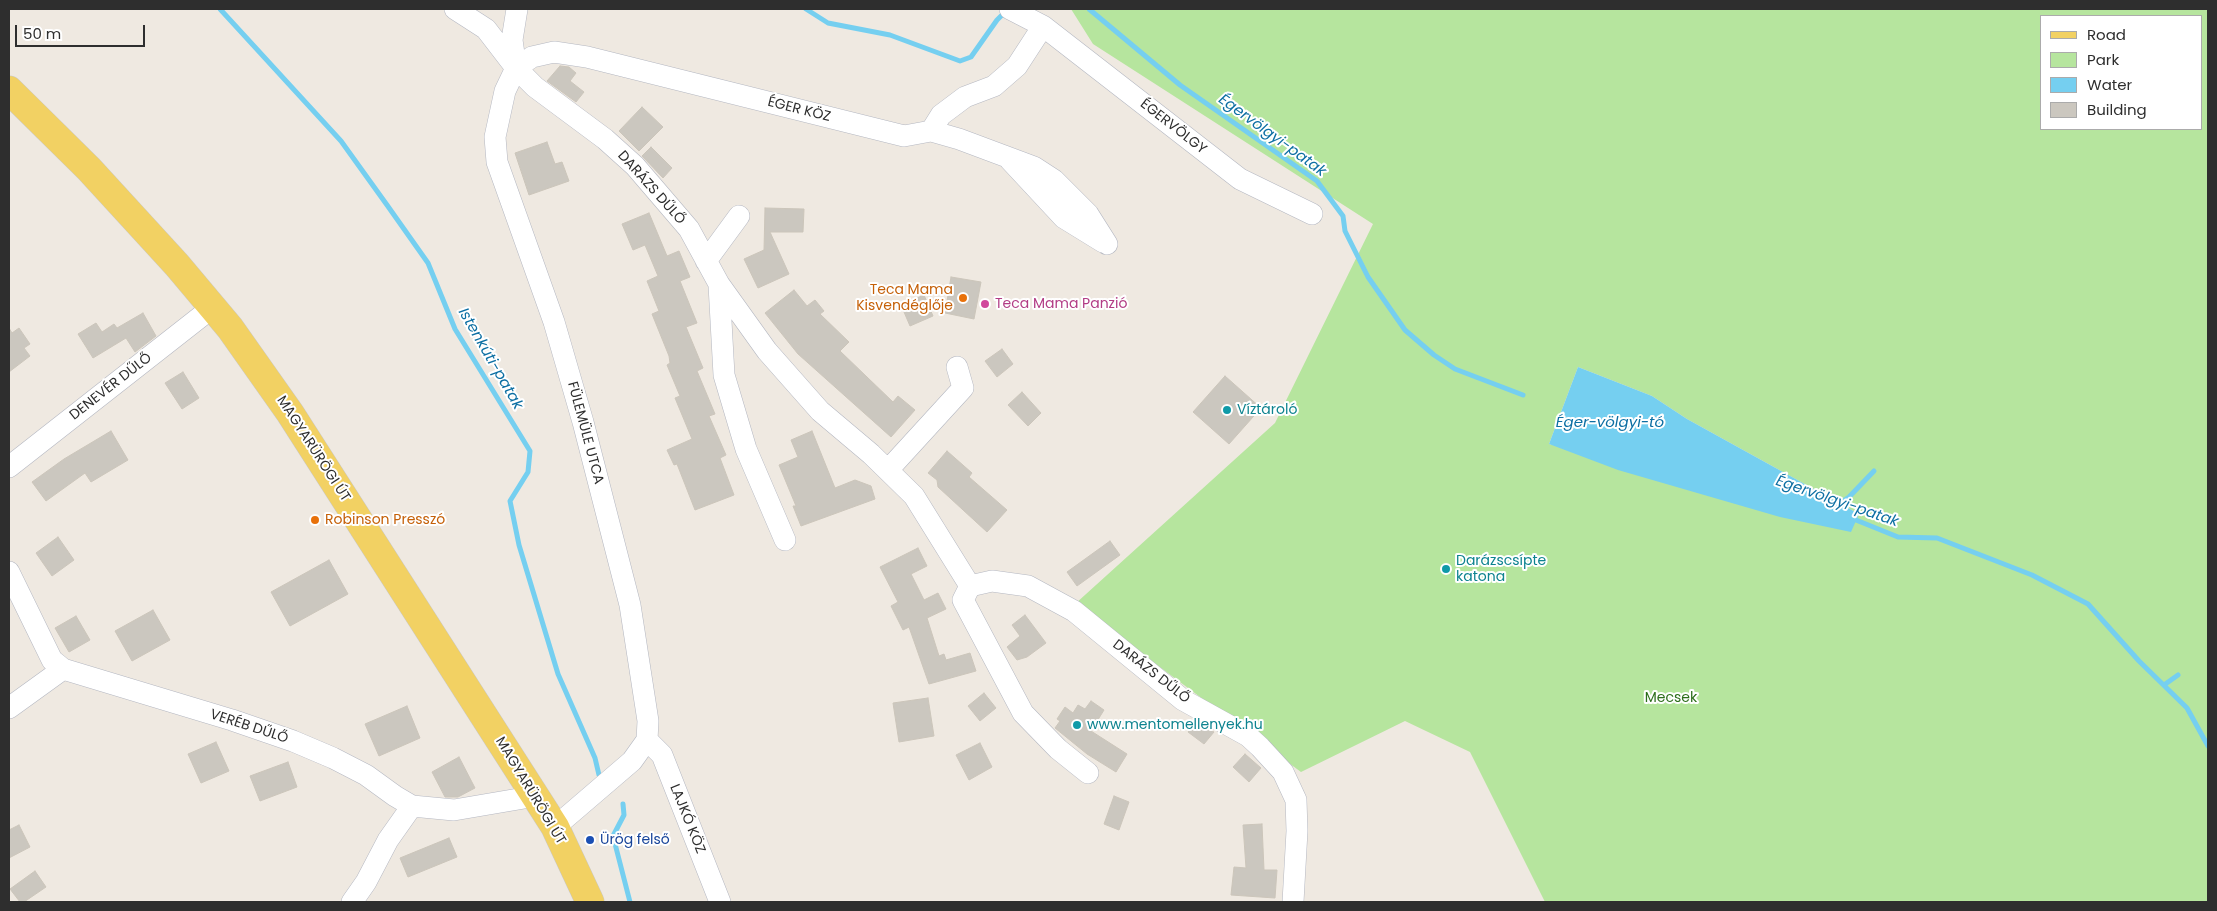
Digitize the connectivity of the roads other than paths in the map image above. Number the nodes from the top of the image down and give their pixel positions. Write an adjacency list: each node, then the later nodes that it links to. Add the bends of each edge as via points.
1 (455, 9): 5 (street, DARÁZS DŰLŐ, via 486,29)
2 (517, 9): 5 (street, via 512,40)
3 (1012, 10): 4 (street, ÉGERVÖLGY)
4 (1043, 26): 7 (street, via 1017,66 994,86 965,97 941,115); 9 (street, ÉGERVÖLGY, via 1240,180)
5 (516, 68): 7 (street, ÉGER KÖZ, via 532,57 554,52 587,56 904,136); 11 (street, DARÁZS DŰLŐ, via 535,87 605,139 635,166 688,229); 22 (street, FÜLEMÜLE UTCA, via 504,91 495,137 497,162 554,322 583,422 630,605 648,721)
6 (9, 90): 13 (main road, MAGYARÜRÖGI ÚT, via 89,169)
7 (931, 131): 8 (street)
8 (1006, 157): 8 (street, via 1064,218 1107,244 1088,214 1054,180 1034,167)
9 (1312, 214)
10 (739, 216): 11 (street)
11 (706, 261): 12 (street, DARÁZS DŰLŐ)
12 (719, 284): 16 (street, DARÁZS DŰLŐ, via 767,351 820,411); 17 (street, DARÁZS DŰLŐ, via 724,375 746,449)
13 (213, 307): 15 (street, DENEVÉR DŰLŐ); 24 (main road, MAGYARÜRÖGI ÚT, via 290,413)
14 (957, 367): 16 (street, via 962,388)
15 (9, 467)
16 (888, 470): 19 (street, DARÁZS DŰLŐ, via 914,496)
17 (784, 540)
18 (9, 572): 20 (street, via 52,660)
19 (970, 586): 23 (street, via 963,600 1023,713 1058,749); 30 (street, DARÁZS DŰLŐ, via 992,581 1028,586 1074,611 1183,700 1248,736 1260,747 1283,772 1296,800)
20 (63, 670): 21 (street); 25 (street, VERÉB DŰLŐ, via 232,720 293,742 366,775)
21 (9, 708)
22 (647, 740): 26 (street, via 632,761); 29 (street, LAJKÓ KÖZ, via 662,755)
23 (1088, 773)
24 (536, 796): 25 (street, VERÉB DŰLŐ, via 454,810); 26 (main road, MAGYARÜRÖGI ÚT)
25 (412, 806): 27 (street)
26 (555, 828): 28 (main road, MAGYARÜRÖGI ÚT)
27 (352, 902)
28 (590, 902)
29 (720, 902)
30 (1294, 902)

